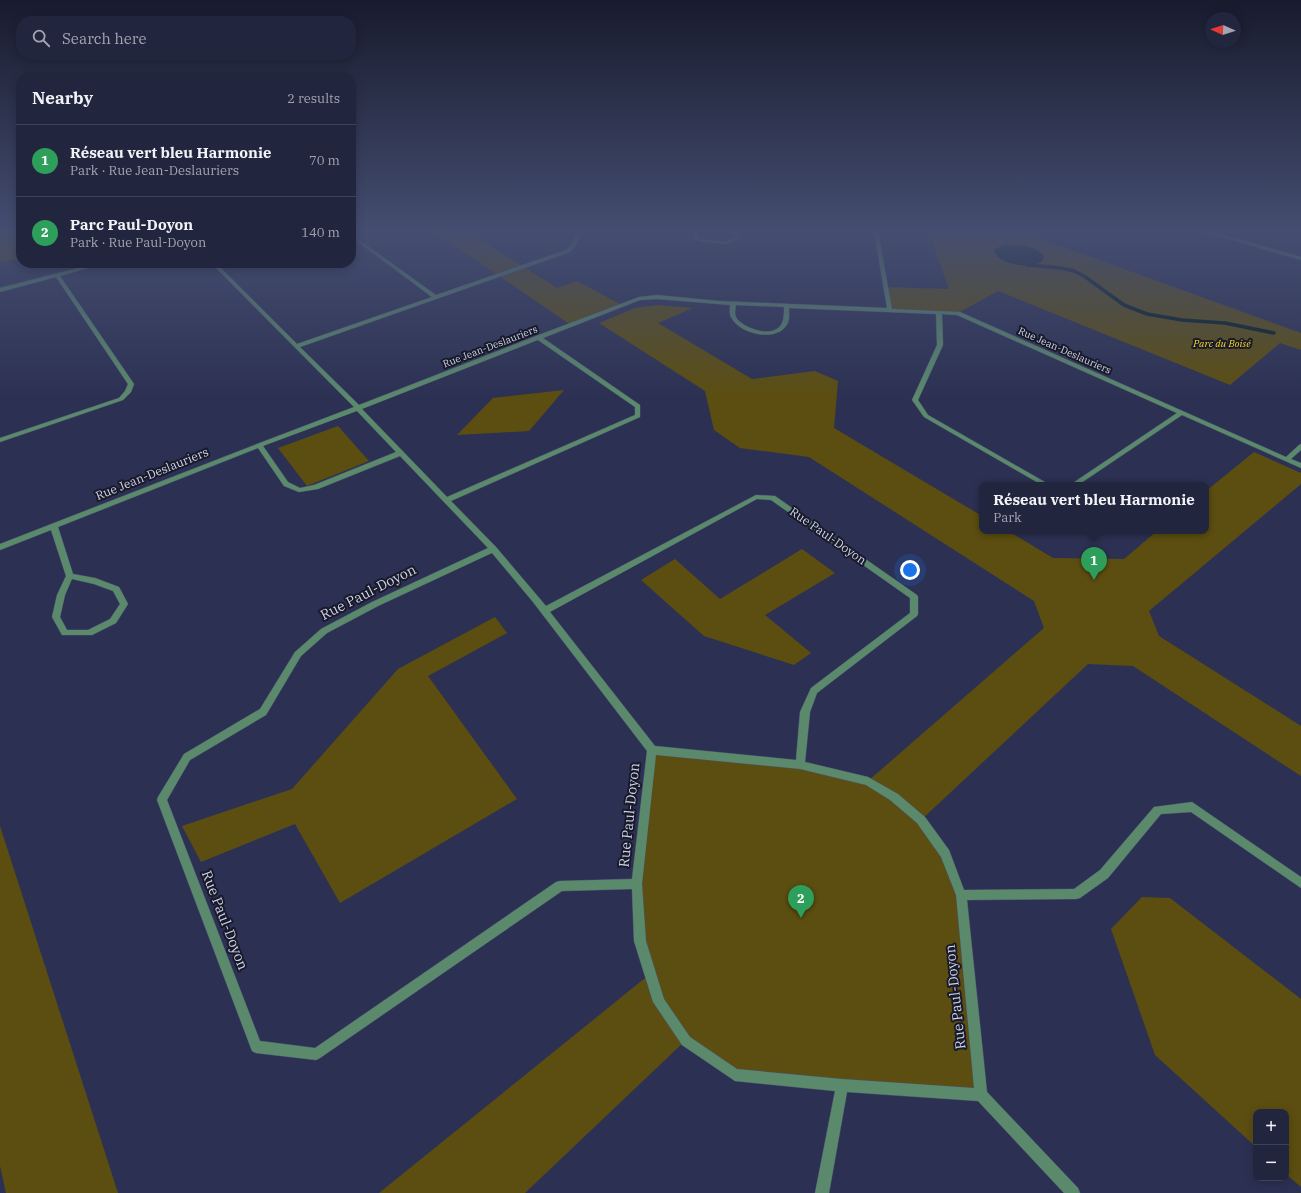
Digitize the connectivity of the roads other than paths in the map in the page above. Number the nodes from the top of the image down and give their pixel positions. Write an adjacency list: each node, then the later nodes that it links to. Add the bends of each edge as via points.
1 (13, 287): 7 (street)
2 (65, 287): 17 (street, via 131,384 130,388 122,399)
3 (237, 287): 14 (street, Rue Paul-Doyon)
4 (420, 287): 8 (street)
5 (467, 287): 8 (street)
6 (886, 287): 11 (street)
7 (0, 290)
8 (435, 298): 14 (street)
9 (733, 303): 10 (street, Rue Jean-Deslauriers); 10 (street, via 733,317 738,323 758,333 769,334 784,324); 13 (street, Rue Jean-Deslauriers, via 646,298)
10 (787, 306): 11 (street, Rue Jean-Deslauriers)
11 (890, 310): 12 (street, Rue Jean-Deslauriers)
12 (939, 312): 16 (street, Rue Jean-Deslauriers, via 958,313); 23 (street, via 940,345 915,400 926,416)
13 (538, 338): 15 (street, Rue Jean-Deslauriers); 25 (street, via 638,406 638,416)
14 (296, 346): 15 (street, Rue Paul-Doyon)
15 (358, 408): 18 (street, Rue Jean-Deslauriers); 20 (street, Rue Paul-Doyon)
16 (1182, 412): 21 (street, Rue Jean-Deslauriers); 24 (street)
17 (0, 440)
18 (260, 445): 20 (street, via 286,484 299,490 316,487); 26 (street, Rue Jean-Deslauriers)
19 (1301, 446): 21 (street)
20 (400, 453): 25 (street, Rue Paul-Doyon)
21 (1287, 460): 22 (street, Rue Jean-Deslauriers)
22 (1301, 466)
23 (1042, 482)
24 (1077, 482)
25 (446, 500): 28 (street, Rue Paul-Doyon)
26 (54, 526): 27 (street, Rue Jean-Deslauriers); 29 (street)
27 (0, 547)
28 (493, 549): 30 (street, Rue Paul-Doyon); 34 (street, Rue Paul-Doyon, via 375,604 324,631 298,654 263,712 187,757 162,800 256,1046 316,1054 560,886)
29 (70, 576): 29 (street, via 61,595 56,617 65,633 89,633 113,621 124,604 116,589 95,580)
30 (544, 611): 31 (street, Rue Paul-Doyon); 32 (street, Rue Paul-Doyon, via 756,497 774,498 914,597 914,614 814,691 805,712)
31 (652, 750): 32 (street, Rue Paul-Doyon); 34 (street, Rue Paul-Doyon)
32 (800, 765): 35 (street, Rue Paul-Doyon, via 868,781 907,806 921,820 946,854)
33 (1301, 883): 35 (street, via 1192,807 1158,810 1104,874 1076,894)
34 (637, 884): 36 (street, Rue Paul-Doyon, via 640,941 650,974 659,1002 686,1041 735,1075)
35 (961, 895): 37 (street, Rue Paul-Doyon)
36 (842, 1085): 37 (street, Rue Paul-Doyon); 38 (street)
37 (981, 1095): 39 (street)
38 (822, 1193)
39 (1073, 1193)

